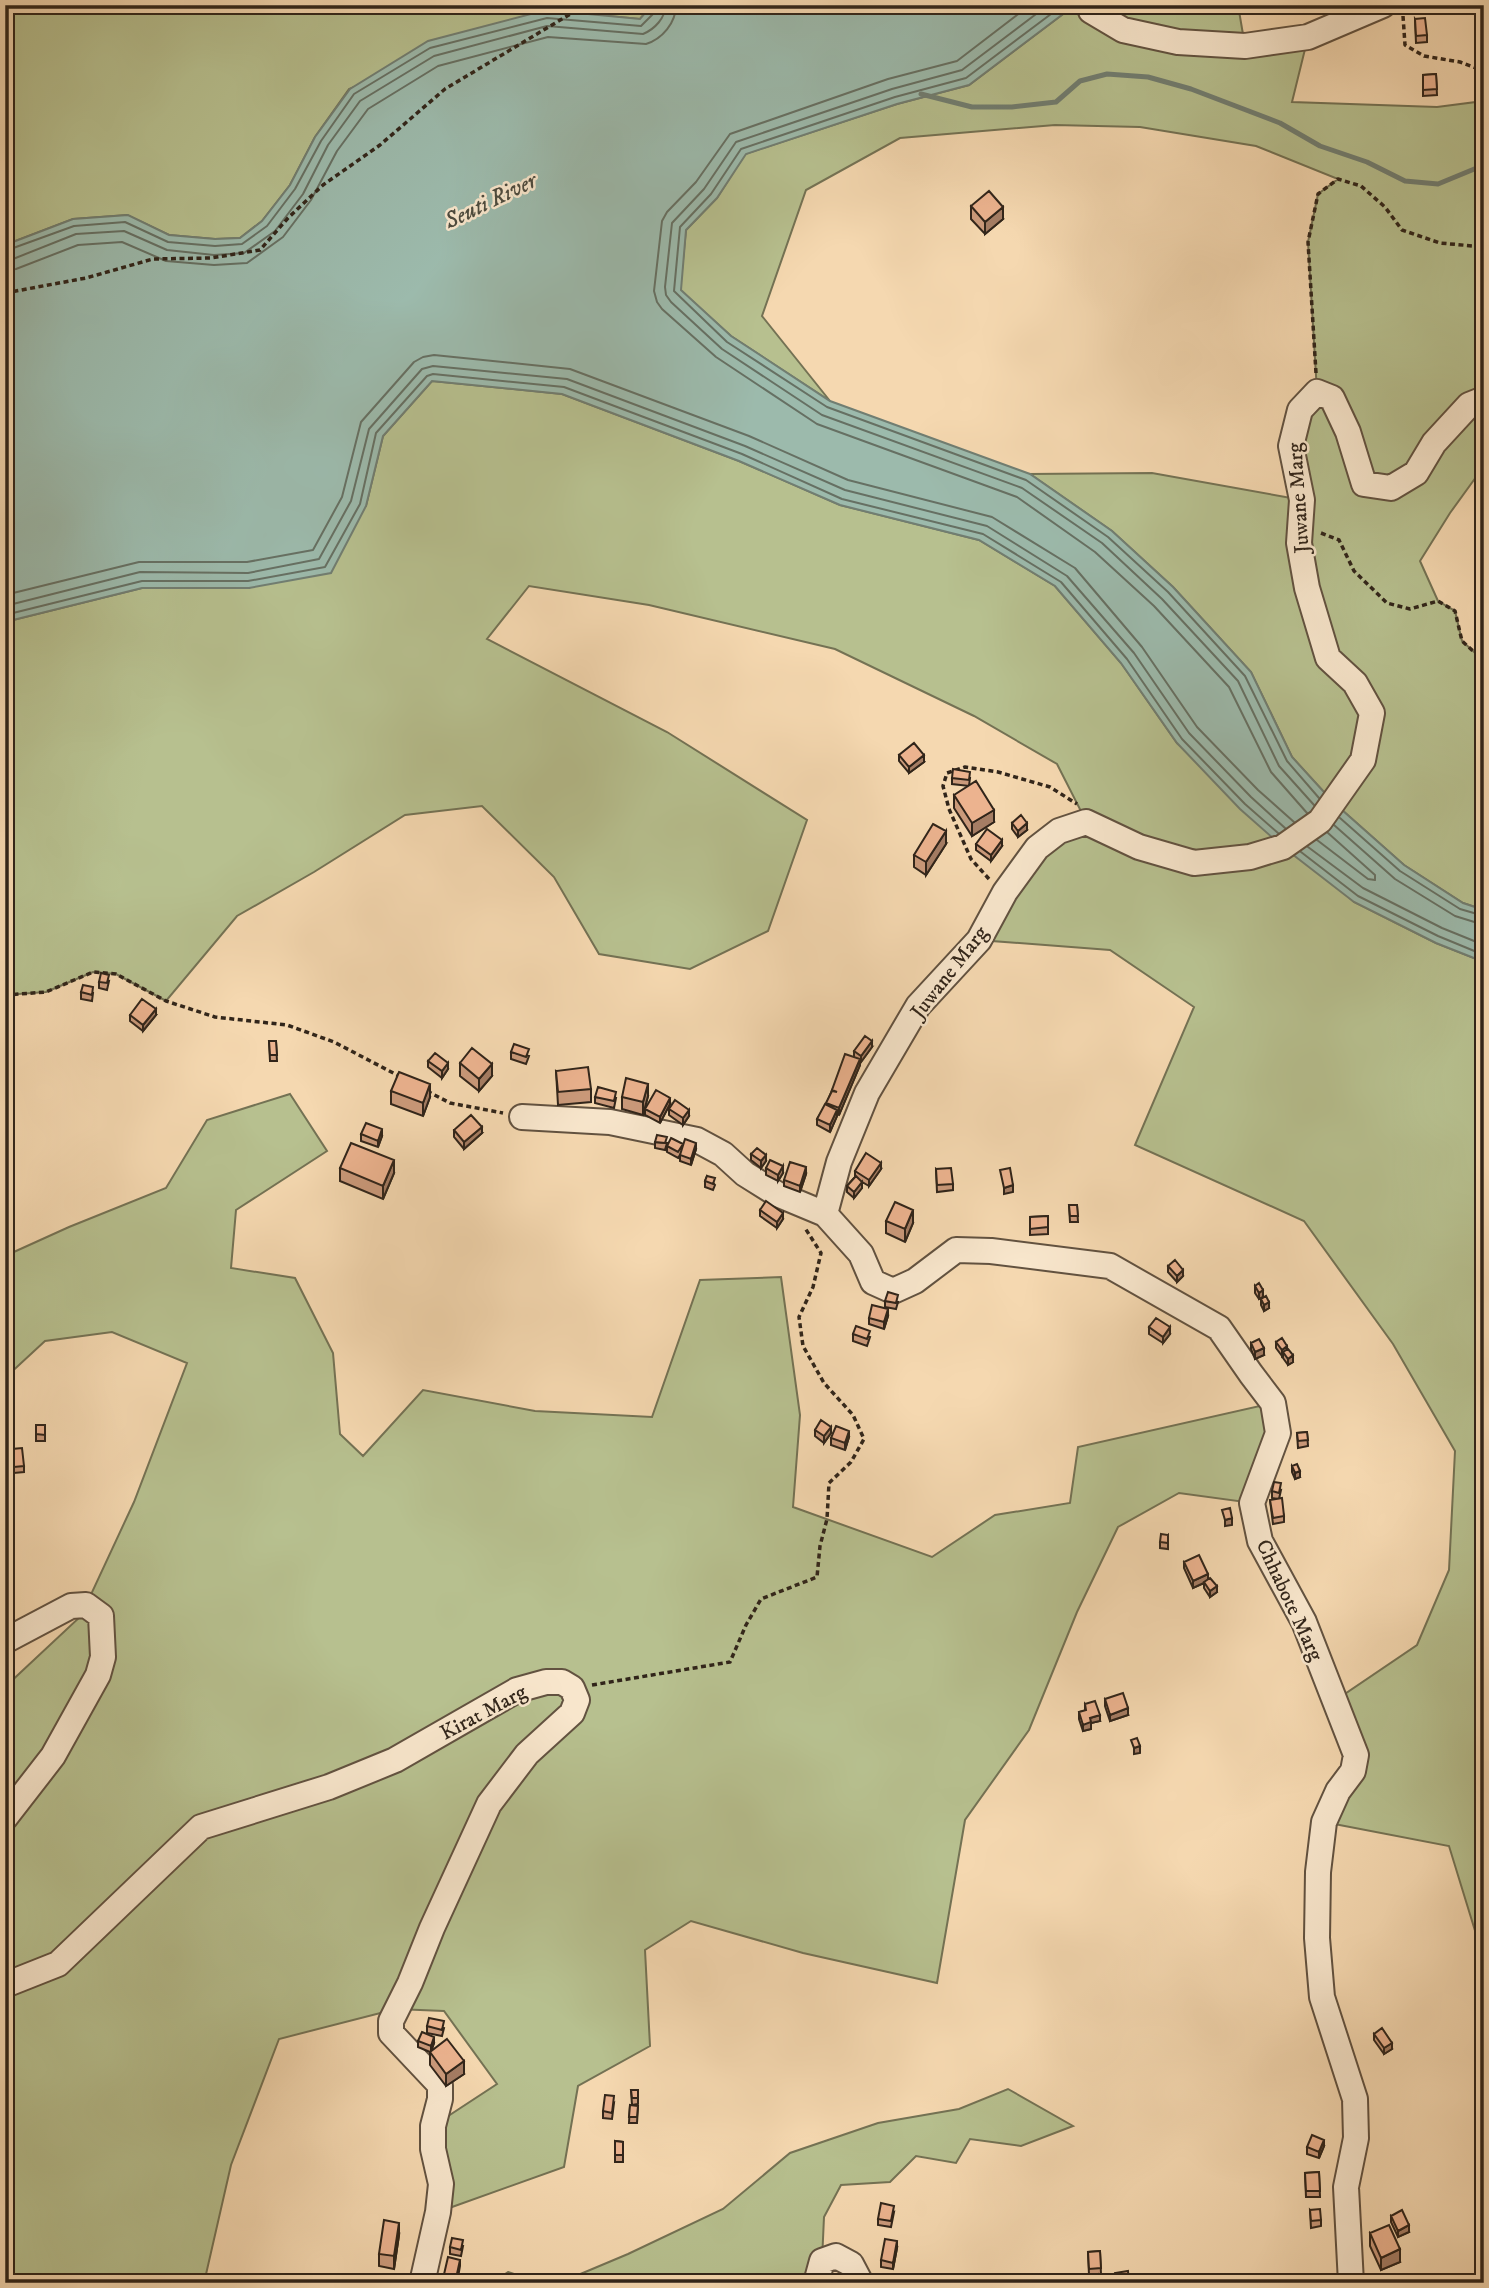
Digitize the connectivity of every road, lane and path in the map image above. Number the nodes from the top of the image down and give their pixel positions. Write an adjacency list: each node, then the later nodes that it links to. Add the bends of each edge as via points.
1 (578, 5): 7 (path, via 572,13 445,89 380,145 323,185 260,250 211,258 153,259 86,278)
2 (1091, 5): 3 (street, via 1091,11 1123,30 1178,42 1245,46 1308,37)
3 (1384, 5)
4 (1402, 5): 5 (path, via 1405,45 1424,57)
5 (1484, 71)
6 (1484, 247): 8 (path, via 1440,243 1402,230 1361,186 1338,180 1318,194 1308,242)
7 (5, 293)
8 (1317, 392): 9 (street, via 1332,398 1364,484 1391,488 1416,473 1434,443 1469,405); 10 (street, Juwane Marg, via 1300,410 1291,446 1302,500)
9 (1484, 399)
10 (1299, 544): 11 (path, via 1317,531 1339,540 1354,571 1387,603 1410,609 1438,601 1455,611 1461,641); 12 (street, Juwane Marg, via 1328,658 1355,683 1372,713 1363,760 1320,821 1283,847 1250,857 1195,863 1139,847)
11 (1484, 661)
12 (1086, 822): 13 (street, Juwane Marg, via 1059,831 1037,848); 13 (path, via 1076,803 1050,787 965,767 947,773 943,786 949,808 971,859)
13 (1005, 892): 18 (street, Juwane Marg, via 979,940 918,1006 867,1093)
14 (5, 995): 15 (path, via 46,992 93,972 116,974 166,1001 215,1017 299,1029)
15 (401, 1077)
16 (425, 1090): 17 (path, via 450,1103)
17 (523, 1117): 18 (street, Chhabote Marg, via 610,1122 696,1140 723,1154)
18 (814, 1220): 20 (path, via 821,1253 799,1317 803,1346 824,1383 853,1415 864,1440 830,1483 817,1577 761,1599 730,1662); 26 (street, Chhabote Marg, via 861,1254 873,1282 893,1291 915,1281 956,1250 1110,1266 1219,1328 1273,1402 1278,1433 1252,1503 1260,1541 1304,1622 1356,1755 1353,1771 1324,1822 1317,1938 1322,1997 1355,2099 1356,2138 1346,2187)
19 (5, 1641): 21 (street, via 71,1606 86,1605 101,1616 103,1657 98,1675 53,1756)
20 (572, 1688): 22 (street, Kirat Marg, via 562,1682 546,1682 517,1690 395,1760 329,1787 201,1826 58,1964); 23 (street, via 577,1700 572,1713 527,1754 489,1804 391,2021 391,2033 440,2085 433,2149 441,2184)
21 (5, 1818)
22 (5, 1985)
23 (422, 2283)
24 (816, 2283): 25 (street, via 822,2261 836,2256 851,2264)
25 (861, 2283)
26 (1352, 2283)

